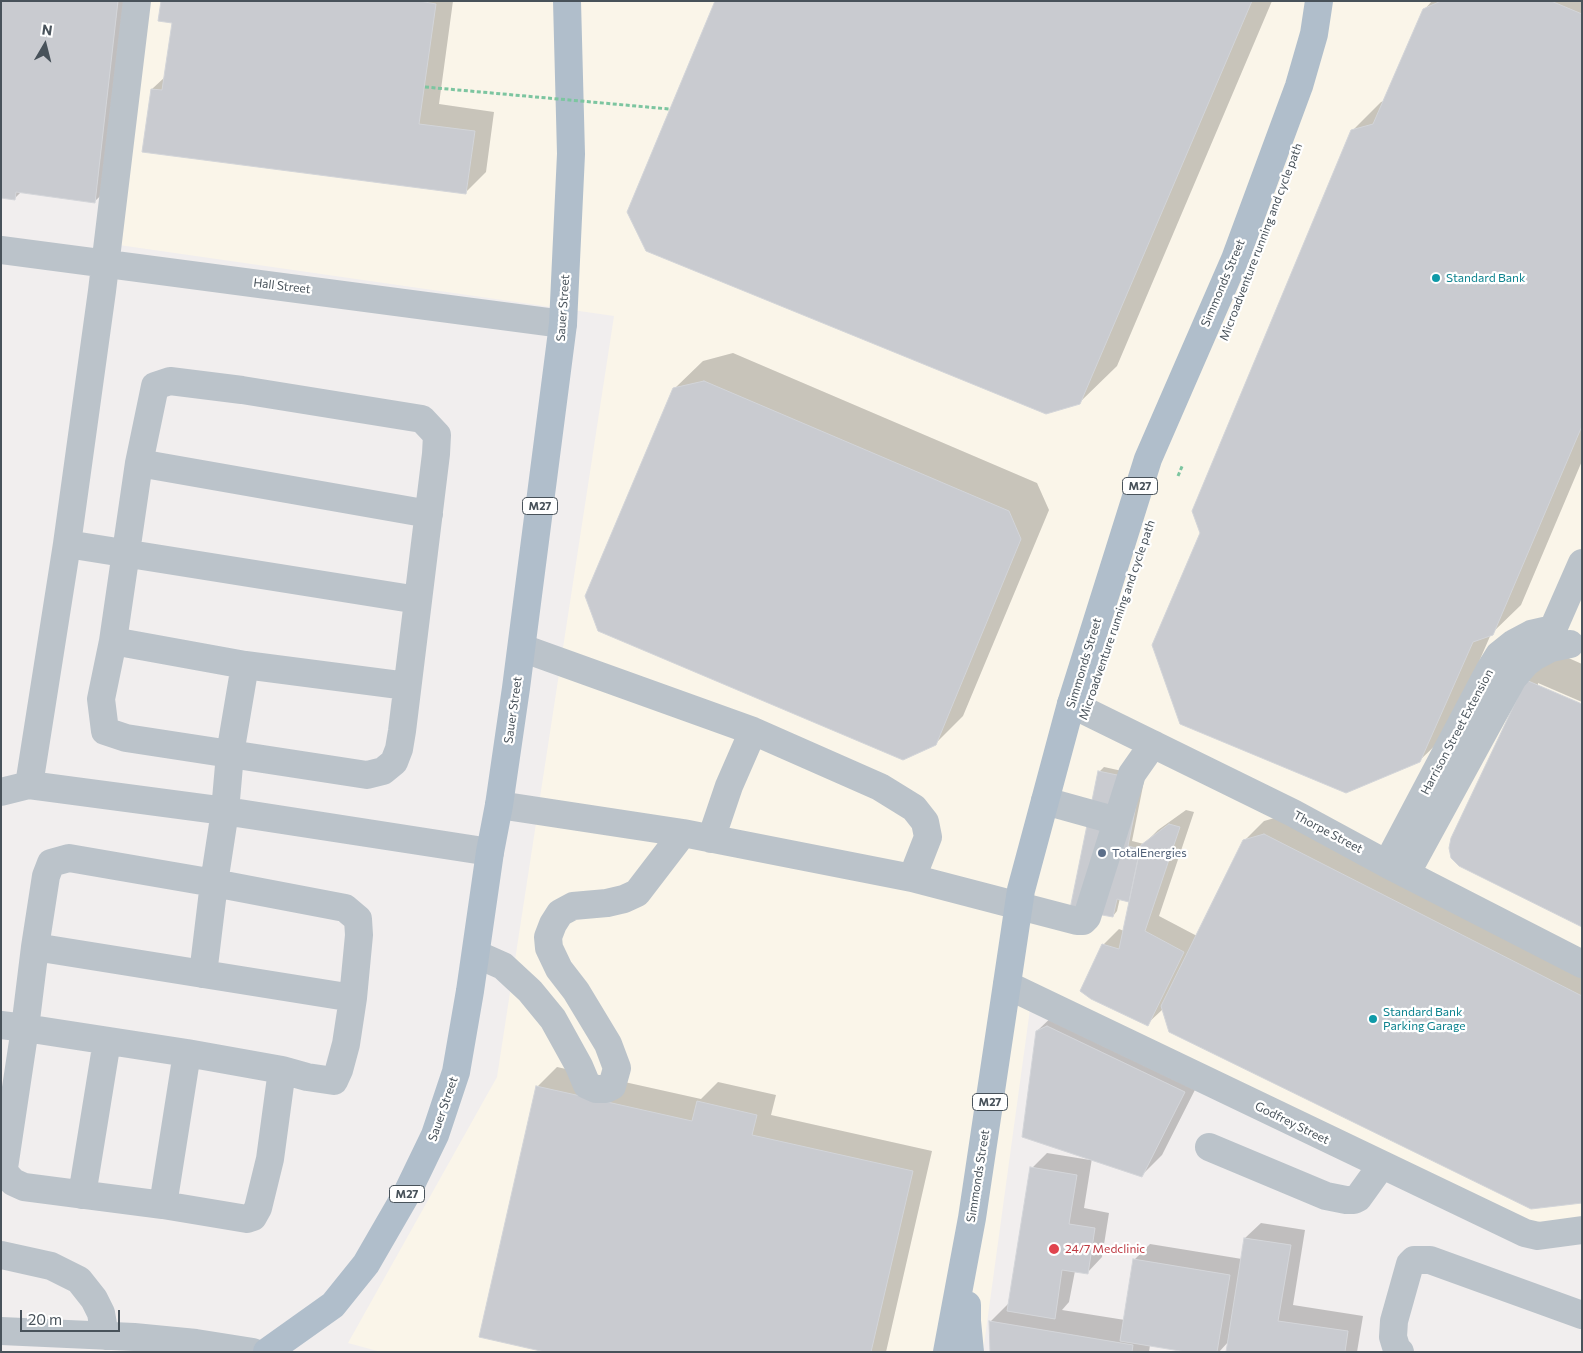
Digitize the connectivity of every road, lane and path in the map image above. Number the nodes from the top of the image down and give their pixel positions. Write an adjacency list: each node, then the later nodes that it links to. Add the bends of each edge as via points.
1 (137, 1): 7 (street)
2 (567, 1): 8 (main road, Sauer Street / M27, via 571,154)
3 (1319, 1): 22 (main road, Simmonds Street / M27, via 1314,34 1299,86 1238,250 1148,459)
4 (425, 87): 5 (path, bridge)
5 (669, 110)
6 (1, 250): 7 (street, Hall Street)
7 (105, 263): 8 (street, Hall Street); 13 (street)
8 (563, 324): 19 (main road, Sauer Street / M27)
9 (1184, 460): 11 (path)
10 (138, 463): 12 (street); 12 (street, via 155,386 170,380 422,419 437,435); 14 (street)
11 (1177, 479)
12 (429, 514): 16 (street)
13 (67, 544): 14 (street); 26 (street)
14 (127, 553): 16 (street); 17 (street)
15 (1582, 563): 18 (street)
16 (418, 600): 21 (street)
17 (114, 641): 20 (street); 25 (street, via 101,699 105,731 126,738)
18 (1564, 643): 36 (street, Harrison Street Extension, via 1531,634 1500,655)
19 (522, 648): 23 (street); 29 (main road, Sauer Street / M27)
20 (245, 665): 21 (street); 25 (street)
21 (407, 686): 25 (street, via 398,749 394,762 383,771 367,775)
22 (1071, 704): 24 (street, Thorpe Street); 28 (main road, Simmonds Street / M27)
23 (753, 731): 34 (street); 38 (street, via 880,787 914,808 925,822 928,837)
24 (1153, 744): 31 (street, via 1132,774); 36 (street, Thorpe Street, via 1293,813)
25 (230, 754): 30 (street)
26 (29, 785): 27 (street); 30 (street)
27 (1, 792)
28 (1045, 801): 31 (street); 40 (main road, Simmonds Street / M27)
29 (499, 805): 32 (street); 35 (main road, Sauer Street / M27)
30 (225, 811): 35 (street); 39 (street)
31 (1117, 821): 40 (street, via 1086,919 1077,921)
32 (639, 826): 33 (street); 37 (street)
33 (683, 833): 34 (street); 37 (street)
34 (711, 839): 38 (street)
35 (490, 852): 42 (main road, Sauer Street / M27)
36 (1396, 869): 43 (street, Thorpe Street)
37 (650, 877): 42 (street, via 637,893 624,899 573,906 566,910 553,924 548,937 549,948 559,969 608,1044 617,1068 612,1086 606,1089 587,1085 552,1019 530,991 503,966)
38 (912, 878): 40 (street)
39 (214, 883): 41 (street, via 69,858 52,863 46,876); 44 (street); 46 (street, via 346,908 358,919)
40 (1018, 907): 45 (main road, Simmonds Street / M27)
41 (35, 947): 44 (street); 47 (street)
42 (476, 954): 62 (main road, Sauer Street / M27, via 456,1072 436,1135 407,1193 366,1264 333,1305)
43 (1582, 964)
44 (203, 974): 46 (street)
45 (1007, 985): 52 (street, Godfrey Street); 55 (main road, Simmonds Street / M27)
46 (354, 998): 50 (street, via 346,1044 334,1080)
47 (13, 1027): 48 (street); 53 (street, via 5,1173 24,1187)
48 (107, 1041): 49 (street); 53 (street)
49 (187, 1053): 50 (street); 54 (street)
50 (282, 1070): 54 (street, via 270,1159 253,1217 247,1219)
51 (1209, 1147): 52 (street, via 1326,1196 1346,1200 1358,1198)
52 (1381, 1166): 56 (street, Godfrey Street, via 1531,1235)
53 (82, 1196): 54 (street)
54 (163, 1204)
55 (972, 1218): 63 (main road, Simmonds Street / M27); 64 (main road, via 966,1321)
56 (1582, 1230)
57 (1, 1256): 60 (street, via 51,1266 79,1280 101,1312)
58 (1581, 1306): 65 (street, via 1430,1260 1414,1260 1410,1264 1394,1321 1393,1337)
59 (1, 1331): 60 (street)
60 (105, 1336): 61 (street, via 196,1343)
61 (253, 1352)
62 (267, 1352)
63 (947, 1352)
64 (970, 1352)
65 (1400, 1352)

